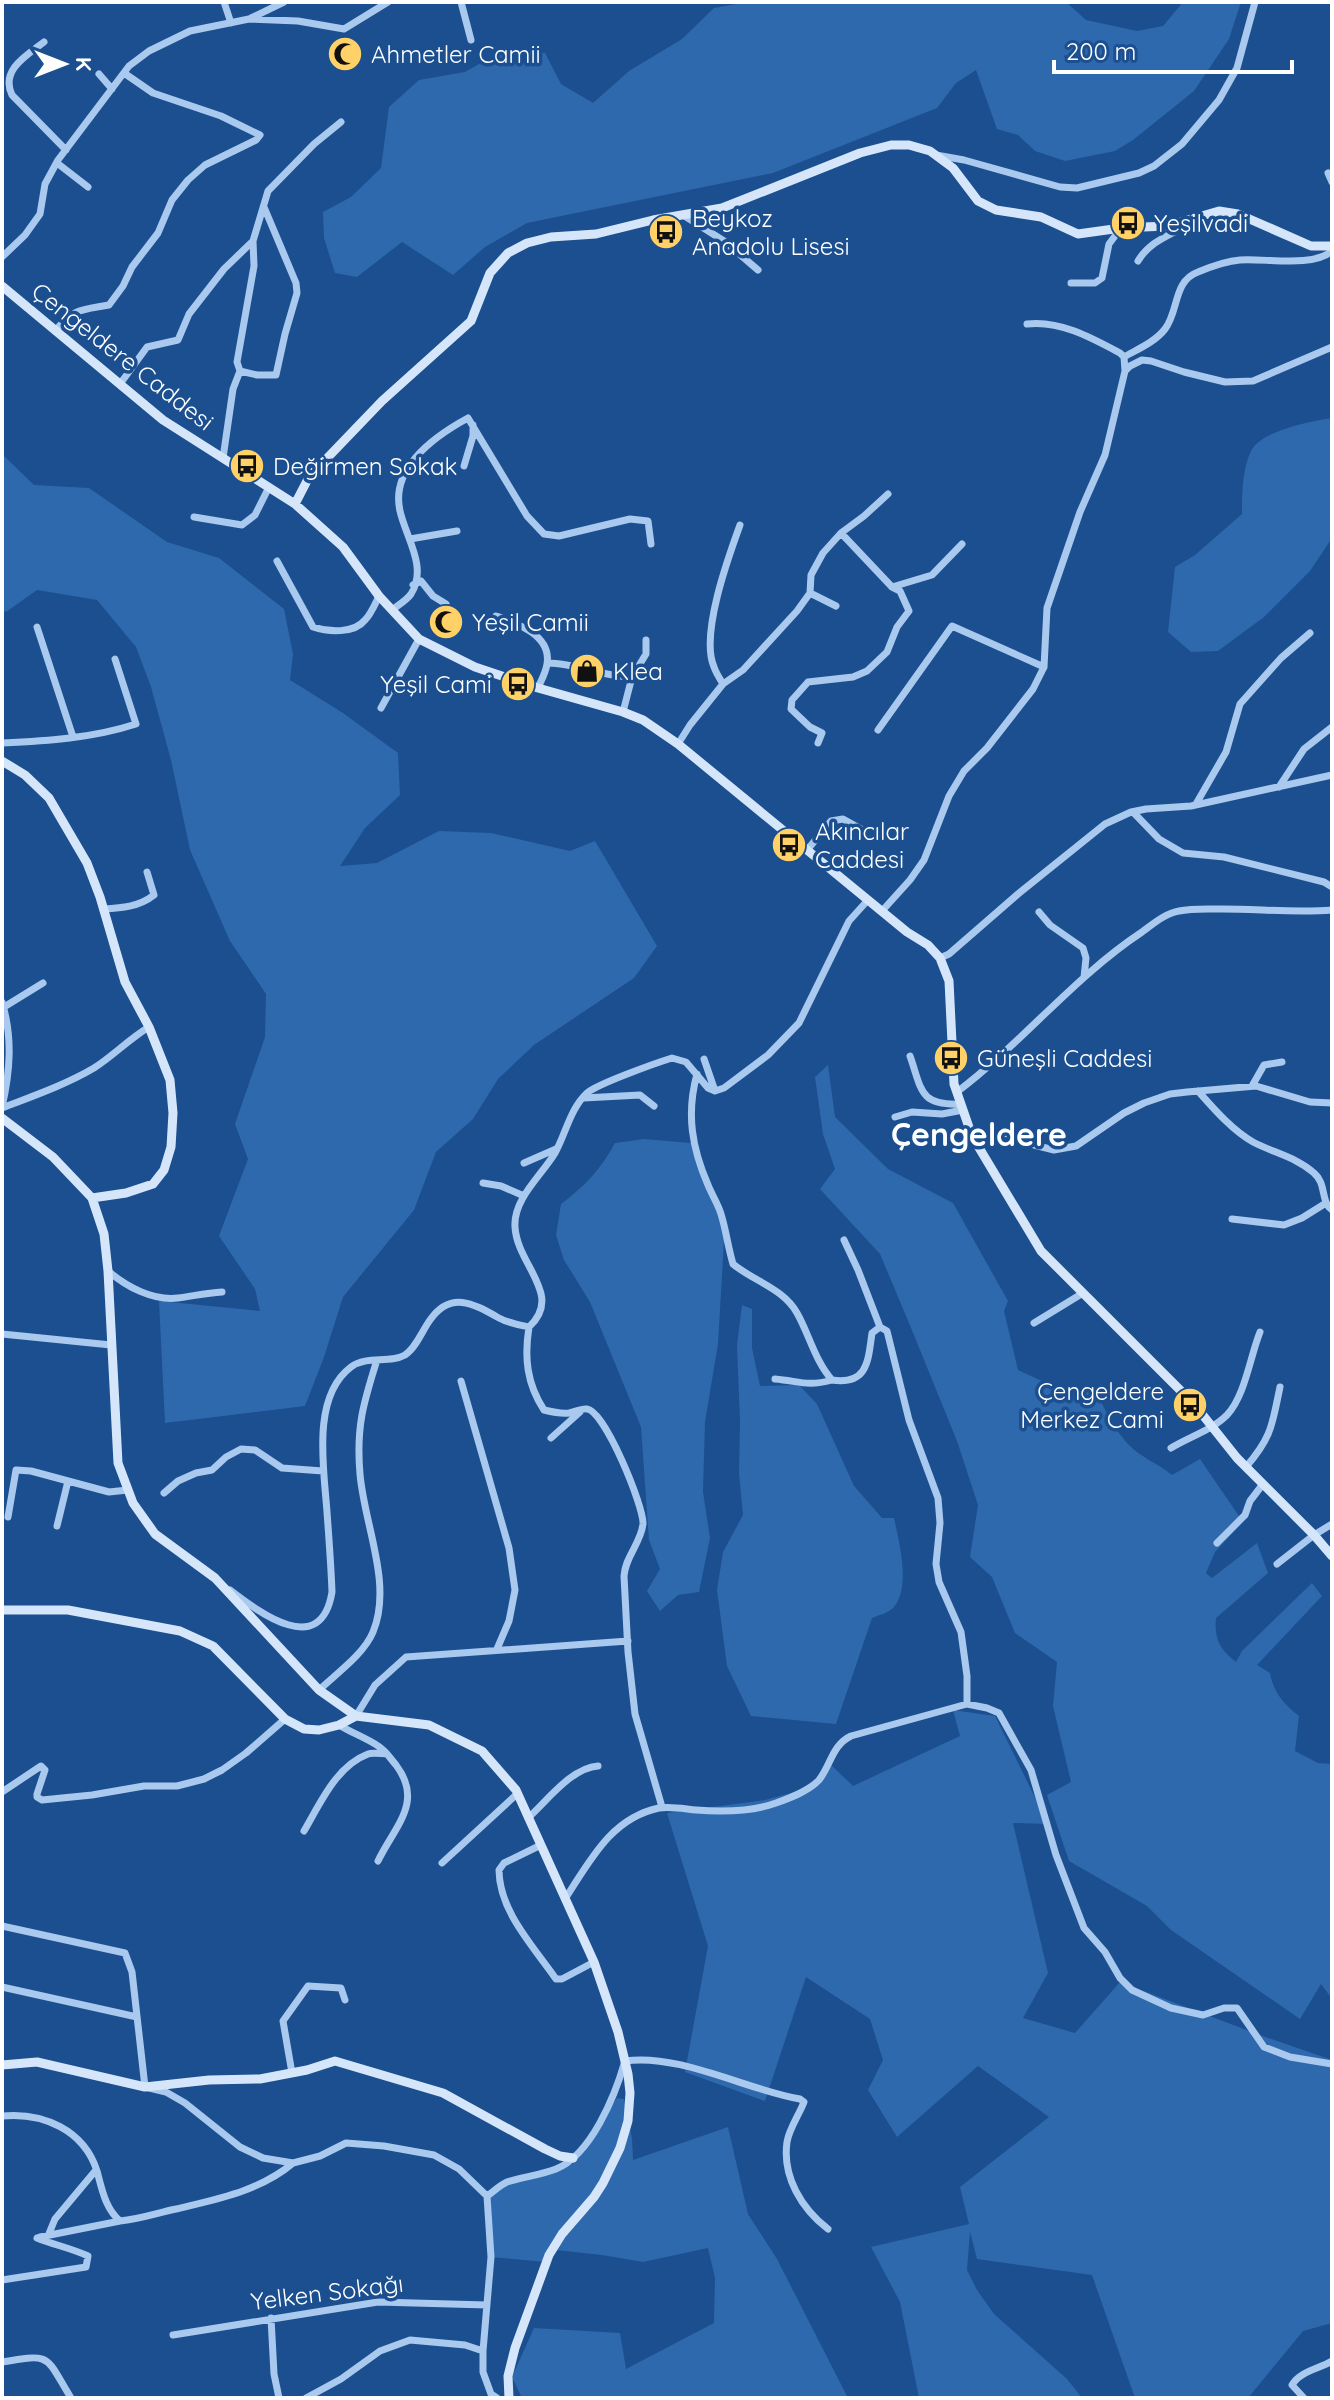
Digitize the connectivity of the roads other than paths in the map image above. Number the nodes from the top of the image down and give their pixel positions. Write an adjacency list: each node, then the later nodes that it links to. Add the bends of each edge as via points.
1 (224, 2): 7 (street)
2 (284, 2): 6 (street)
3 (388, 2): 6 (street, via 344,29)
4 (461, 2): 8 (street)
5 (1255, 2): 15 (street, via 1237,68 1219,100 1182,144 1154,166 1089,186 1060,187)
6 (249, 19): 7 (street)
7 (231, 23): 10 (street, via 190,31 149,51)
8 (471, 40)
9 (44, 42): 14 (street, via 11,68 6,84)
10 (124, 73): 12 (street); 32 (street, via 153,93 260,135 188,180 109,305 75,311)
11 (99, 74): 12 (street)
12 (112, 89): 14 (street)
13 (341, 122): 20 (street, via 268,191)
14 (66, 150): 16 (street)
15 (934, 154): 21 (street, via 891,145 722,208); 23 (street, via 953,168 978,201 996,210 1041,217 1078,234)
16 (57, 163): 19 (street); 26 (street, via 45,184 40,214)
17 (1328, 173): 18 (street)
18 (1332, 182)
19 (88, 187)
20 (264, 206): 24 (street); 35 (street, via 297,293 276,375)
21 (683, 215): 28 (street); 43 (street, via 596,234 551,237 508,253 490,273 471,321 382,401 309,477)
22 (1202, 216): 23 (street, via 1167,226); 25 (street, via 1219,211 1238,214 1311,246); 27 (street, via 1158,239)
23 (1121, 228): 29 (street, via 1109,244 1102,278)
24 (253, 241): 35 (street); 37 (street, via 189,314 178,340 147,347)
25 (1332, 249): 34 (street, via 1311,260 1238,260 1195,273 1183,282 1163,333)
26 (2, 257)
27 (1138, 261)
28 (758, 270)
29 (1071, 283)
30 (2, 286): 32 (street, Çengeldere Caddesi)
31 (1027, 324): 34 (street, via 1044,322 1087,336)
32 (55, 331): 37 (street, Çengeldere Caddesi)
33 (1332, 347): 36 (street, via 1253,381 1235,383 1142,360)
34 (1124, 357): 36 (street)
35 (240, 371): 39 (street)
36 (1125, 371): 66 (street, via 1105,455 1047,608)
37 (120, 384): 39 (street, Çengeldere Caddesi, via 163,420)
38 (473, 423): 40 (street); 48 (street, via 468,418 443,432 403,477 400,510); 49 (street, via 527,516 544,534 559,536 630,519 648,521)
39 (223, 458): 41 (street, Çengeldere Caddesi)
40 (464, 466)
41 (269, 487): 43 (street, Çengeldere Caddesi); 44 (street, via 255,515 242,525)
42 (888, 494): 47 (street)
43 (295, 504): 55 (street, Çengeldere Caddesi, via 343,547)
44 (194, 517)
45 (740, 525): 68 (street, via 719,587 713,625 713,666)
46 (457, 531): 48 (street)
47 (841, 533): 53 (street); 54 (street, via 811,575)
48 (410, 539): 52 (street, via 418,565)
49 (651, 544)
50 (962, 544): 53 (street, via 932,575)
51 (277, 561): 55 (street, via 313,627 328,632 364,623)
52 (413, 585): 56 (street, via 421,581); 58 (street, via 411,595)
53 (892, 587): 76 (street, via 900,591 909,611 887,652 853,677 808,682 792,700 797,717 822,733)
54 (810, 593): 57 (street); 68 (street, via 743,670)
55 (379, 596): 58 (street, Çengeldere Caddesi)
56 (446, 604)
57 (836, 606)
58 (392, 610): 62 (street, Çengeldere Caddesi)
59 (496, 616): 65 (street, via 535,634)
60 (37, 627): 74 (street)
61 (1310, 633): 81 (street, via 1240,704 1226,752)
62 (419, 639): 69 (street, Çengeldere Caddesi, via 475,667); 70 (street)
63 (646, 640): 67 (street, via 646,654)
64 (115, 659): 74 (street, via 136,724)
65 (548, 663): 67 (street); 69 (street)
66 (1044, 667): 73 (street, via 952,626); 90 (street, via 1018,709 964,771 924,860)
67 (632, 677): 71 (street)
68 (723, 684): 77 (street)
69 (538, 688): 71 (street, Çengeldere Caddesi)
70 (381, 708)
71 (623, 712): 77 (street, Çengeldere Caddesi)
72 (1332, 727): 80 (street, via 1304,749)
73 (878, 730)
74 (73, 737): 75 (street)
75 (2, 743)
76 (818, 743)
77 (678, 744): 84 (street, Çengeldere Caddesi)
78 (2, 761): 88 (street, via 49,798 87,863)
79 (1332, 775): 80 (street)
80 (1278, 787): 81 (street)
81 (1196, 805): 82 (street)
82 (1133, 812): 86 (street, via 1159,839 1183,853 1224,857); 92 (street, via 1105,824)
83 (863, 830): 84 (street, via 843,819 831,821)
84 (808, 849): 87 (street, Çengeldere Caddesi)
85 (147, 872): 88 (street, via 154,895 128,907)
86 (1332, 887)
87 (868, 900): 90 (street, Çengeldere Caddesi); 102 (street, via 849,921 799,1023 768,1055)
88 (103, 909): 96 (street, via 125,982)
89 (1332, 910): 93 (street, via 1178,911 1125,943)
90 (882, 911): 92 (street, Çengeldere Caddesi)
91 (1039, 912): 93 (street, via 1083,948)
92 (940, 958): 104 (street, via 949,981)
93 (1084, 977): 104 (street)
94 (43, 983): 95 (street)
95 (3, 1005): 109 (street, via 10,1073)
96 (149, 1027): 109 (street, via 96,1067); 118 (street, via 170,1080 171,1147 164,1170 153,1184)
97 (910, 1056): 108 (street, via 926,1097)
98 (704, 1059): 102 (street)
99 (1282, 1062): 101 (street, via 1264,1065)
100 (697, 1074): 102 (street); 105 (street, via 686,1062 672,1058 599,1086); 133 (street, via 690,1126 733,1264 767,1284 796,1311)
101 (1252, 1086): 103 (street); 106 (street)
102 (715, 1091)
103 (1198, 1091): 112 (street, via 1144,1103 1076,1146 1054,1150 1004,1133); 116 (street, via 1253,1141 1299,1161)
104 (957, 1092): 108 (street)
105 (584, 1098): 107 (street, via 640,1095); 113 (street)
106 (1332, 1103)
107 (654, 1106)
108 (962, 1107): 110 (street); 112 (street)
109 (2, 1108)
110 (895, 1117)
111 (2, 1118): 118 (street, via 53,1157)
112 (975, 1140): 124 (street, via 1041,1251)
113 (556, 1149): 114 (street); 117 (street)
114 (524, 1163)
115 (483, 1183): 117 (street)
116 (1329, 1189): 119 (street)
117 (524, 1196): 126 (street, via 514,1225 520,1254 540,1287 543,1303)
118 (92, 1198): 122 (street, via 104,1234)
119 (1329, 1206): 120 (street, via 1284,1225)
120 (1232, 1219)
121 (844, 1240): 127 (street)
122 (108, 1271): 123 (street, via 155,1297); 130 (street)
123 (222, 1292)
124 (1083, 1293): 125 (street); 137 (street)
125 (1034, 1323)
126 (529, 1327): 131 (street, via 466,1302 450,1303 432,1317 411,1350 402,1357); 136 (street, via 525,1353 536,1398 544,1410)
127 (880, 1327): 133 (street, via 872,1333 868,1364 860,1374 850,1381); 158 (street, via 887,1331 909,1420 938,1498 936,1564 961,1632)
128 (1260, 1332): 137 (street, via 1240,1395)
129 (2, 1334): 130 (street)
130 (111, 1345): 144 (street, via 118,1463)
131 (377, 1360): 141 (street, via 355,1364 333,1389 321,1438); 157 (street, via 358,1437 360,1477 379,1574 379,1612 361,1650)
132 (775, 1379): 133 (street, via 809,1385)
133 (832, 1380)
134 (461, 1381): 156 (street, via 509,1548 515,1590)
135 (1280, 1387): 140 (street, via 1270,1434)
136 (582, 1410): 138 (street); 155 (street, via 594,1413 614,1442 643,1522 625,1564)
137 (1212, 1426): 139 (street); 140 (street)
138 (551, 1438)
139 (1171, 1448)
140 (1246, 1467): 143 (street)
141 (323, 1471): 145 (street, via 282,1468 255,1450 241,1449); 153 (street, via 332,1592 321,1619 295,1627 282,1624)
142 (68, 1481): 144 (street, via 109,1492); 146 (street, via 16,1470); 148 (street)
143 (1263, 1484): 149 (street); 150 (street, via 1245,1515)
144 (128, 1490): 153 (street, via 155,1534)
145 (164, 1493)
146 (8, 1517)
147 (1332, 1524): 149 (street)
148 (57, 1526)
149 (1314, 1535): 151 (street); 152 (street)
150 (1217, 1543)
151 (1332, 1556)
152 (1277, 1564)
153 (215, 1578): 157 (street)
154 (2, 1610): 160 (street, via 68,1610 196,1637 213,1646)
155 (628, 1641): 156 (street); 166 (street, via 635,1714)
156 (497, 1649): 159 (street, via 406,1657 375,1685)
157 (319, 1690): 159 (street)
158 (967, 1704): 166 (street, via 842,1740 815,1784 773,1804 716,1811); 179 (street, via 999,1713 1031,1770 1084,1928 1132,1990 1171,2008 1203,2015 1237,2008 1264,2047)
159 (356, 1716): 161 (street); 165 (street, via 429,1725 457,1737 482,1751)
160 (285, 1719): 161 (street, via 304,1729); 164 (street, via 222,1770 189,1784 42,1800 37,1797 45,1770 41,1766)
161 (339, 1725): 162 (street)
162 (387, 1754): 168 (street, via 369,1754 347,1768); 170 (street, via 405,1778 410,1797)
163 (598, 1766): 167 (street, via 571,1778)
164 (2, 1792)
165 (517, 1794): 167 (street); 171 (street)
166 (662, 1807): 172 (street, via 612,1831)
167 (528, 1818): 169 (street)
168 (304, 1831)
169 (541, 1845): 172 (street); 174 (street, via 499,1870 513,1919 556,1979)
170 (378, 1861)
171 (442, 1863)
172 (565, 1899): 174 (street)
173 (2, 1926): 177 (street, via 125,1953)
174 (594, 1962): 178 (street)
175 (2, 1987): 177 (street)
176 (345, 2000): 181 (street, via 341,1988 308,1986 283,2021)
177 (137, 2017): 182 (street)
178 (625, 2061): 184 (street, via 607,2110); 189 (street, via 661,2061 804,2102 787,2140 789,2169 804,2207); 202 (street, via 630,2093 625,2133 594,2197 549,2255 515,2348)
179 (1332, 2064)
180 (2, 2065): 182 (street, via 37,2062)
181 (292, 2073): 182 (street); 184 (street, via 335,2061 443,2093 545,2149)
182 (145, 2087): 185 (street, via 185,2103 240,2147)
183 (2, 2116): 186 (street, via 37,2119 72,2132 89,2151)
184 (573, 2158): 187 (street, via 559,2168 504,2183)
185 (293, 2163): 187 (street, via 346,2143 384,2146 434,2155 459,2169); 188 (street, via 279,2176 233,2195)
186 (96, 2170): 188 (street, via 104,2198); 190 (street, via 55,2219)
187 (487, 2196): 192 (street)
188 (120, 2221): 190 (street)
189 (828, 2229)
190 (48, 2236): 191 (street, via 37,2238 88,2256 86,2267)
191 (2, 2280)
192 (487, 2305): 193 (street, Yelken Sokağı, via 378,2302); 195 (street)
193 (271, 2318): 194 (street, Yelken Sokağı); 200 (street)
194 (173, 2335)
195 (483, 2351): 198 (street, via 483,2372); 201 (street, via 410,2340 380,2351)
196 (1332, 2361): 203 (street, via 1293,2382)
197 (2, 2362): 199 (street, via 36,2356 47,2360)
198 (492, 2397)
199 (71, 2398)
200 (279, 2398)
201 (306, 2398)
202 (509, 2398)
203 (1304, 2398)

